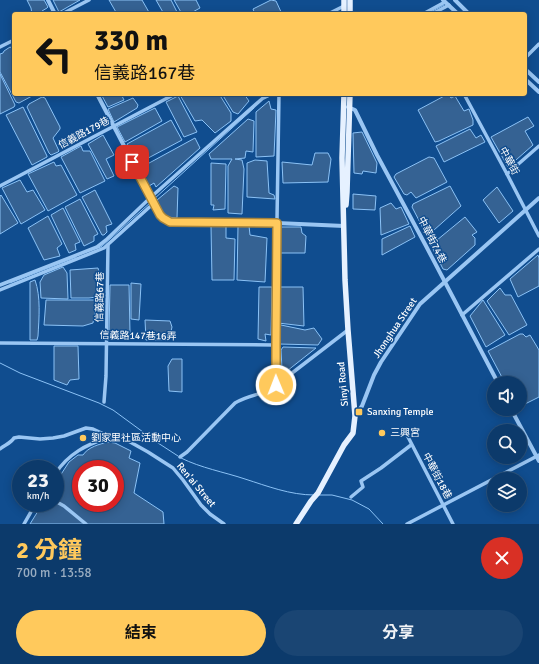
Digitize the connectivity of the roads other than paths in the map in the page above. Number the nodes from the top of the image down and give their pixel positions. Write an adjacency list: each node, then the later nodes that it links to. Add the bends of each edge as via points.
1 (48, 0): 7 (street)
2 (89, 0): 8 (street)
3 (350, 0): 10 (main road)
4 (455, 0): 14 (street)
5 (446, 2): 11 (street); 12 (street); 13 (street)
6 (344, 3): 9 (street)
7 (54, 12)
8 (66, 12)
9 (331, 12)
10 (350, 12)
11 (428, 12)
12 (434, 12)
13 (456, 12)
14 (467, 12)
15 (12, 41): 17 (street)
16 (539, 44): 18 (street)
17 (0, 47)
18 (527, 56)
19 (527, 70): 21 (street)
20 (527, 81): 22 (street)
21 (539, 82)
22 (539, 92)
23 (98, 96): 31 (street)
24 (171, 96): 31 (street, 信義路179巷)
25 (266, 96): 36 (street)
26 (279, 96): 38 (street)
27 (344, 96): 30 (main road, Sinyi Road)
28 (350, 96): 30 (main road, Sinyi Road)
29 (465, 96): 33 (street, 中華街)
30 (347, 107): 39 (main road, Sinyi Road, via 347,192); 44 (street, 中華街74巷, via 355,110)
31 (114, 126): 34 (street, 信義路179巷); 36 (street)
32 (539, 146): 33 (street)
33 (507, 174): 37 (street, 中華街)
34 (0, 186)
35 (539, 198): 37 (street, Jhonghua Street)
36 (153, 200): 38 (street, via 160,215 170,222); 41 (street); 42 (street)
37 (526, 210): 40 (street, 中華街); 44 (street, Jhonghua Street)
38 (277, 223): 39 (street); 51 (street)
39 (344, 226): 48 (main road, Sinyi Road)
40 (539, 236)
41 (106, 240): 42 (street, 信義路67巷); 45 (street, via 97,247)
42 (108, 245): 46 (street); 50 (street, 信義路67巷)
43 (539, 249): 47 (street)
44 (444, 282): 47 (street, 中華街74巷); 55 (street, Jhonghua Street, via 420,304 381,362)
45 (0, 285)
46 (0, 290)
47 (462, 315): 52 (street, 中華街74巷)
48 (348, 330): 53 (street); 55 (main road, Sinyi Road)
49 (0, 342): 50 (street, 信義路147巷16弄)
50 (107, 343): 51 (street, 信義路147巷16弄); 54 (street, 信義路67巷)
51 (276, 345): 53 (street)
52 (494, 376)
53 (276, 385): 62 (street, via 270,390 242,398 235,403)
54 (104, 402)
55 (355, 416): 72 (main road, Sinyi Road, via 352,433 317,494)
56 (515, 416): 61 (street)
57 (406, 435): 59 (street, 中華街18巷)
58 (110, 437): 60 (street, Ren'ai Street, via 86,428 53,438 14,438); 64 (street, via 72,454); 71 (street, Ren'ai Street, via 123,438 173,468 201,505)
59 (411, 445): 65 (street, via 360,480 363,487); 66 (street, 中華街18巷)
60 (0, 449)
61 (538, 456): 63 (street); 66 (street)
62 (180, 457)
63 (539, 461)
64 (64, 463)
65 (352, 498)
66 (443, 505): 73 (street); 74 (street, 中華街18巷)
67 (64, 506): 70 (street)
68 (31, 512): 69 (street)
69 (24, 524)
70 (86, 524)
71 (224, 524)
72 (296, 524)
73 (406, 524)
74 (453, 524)

